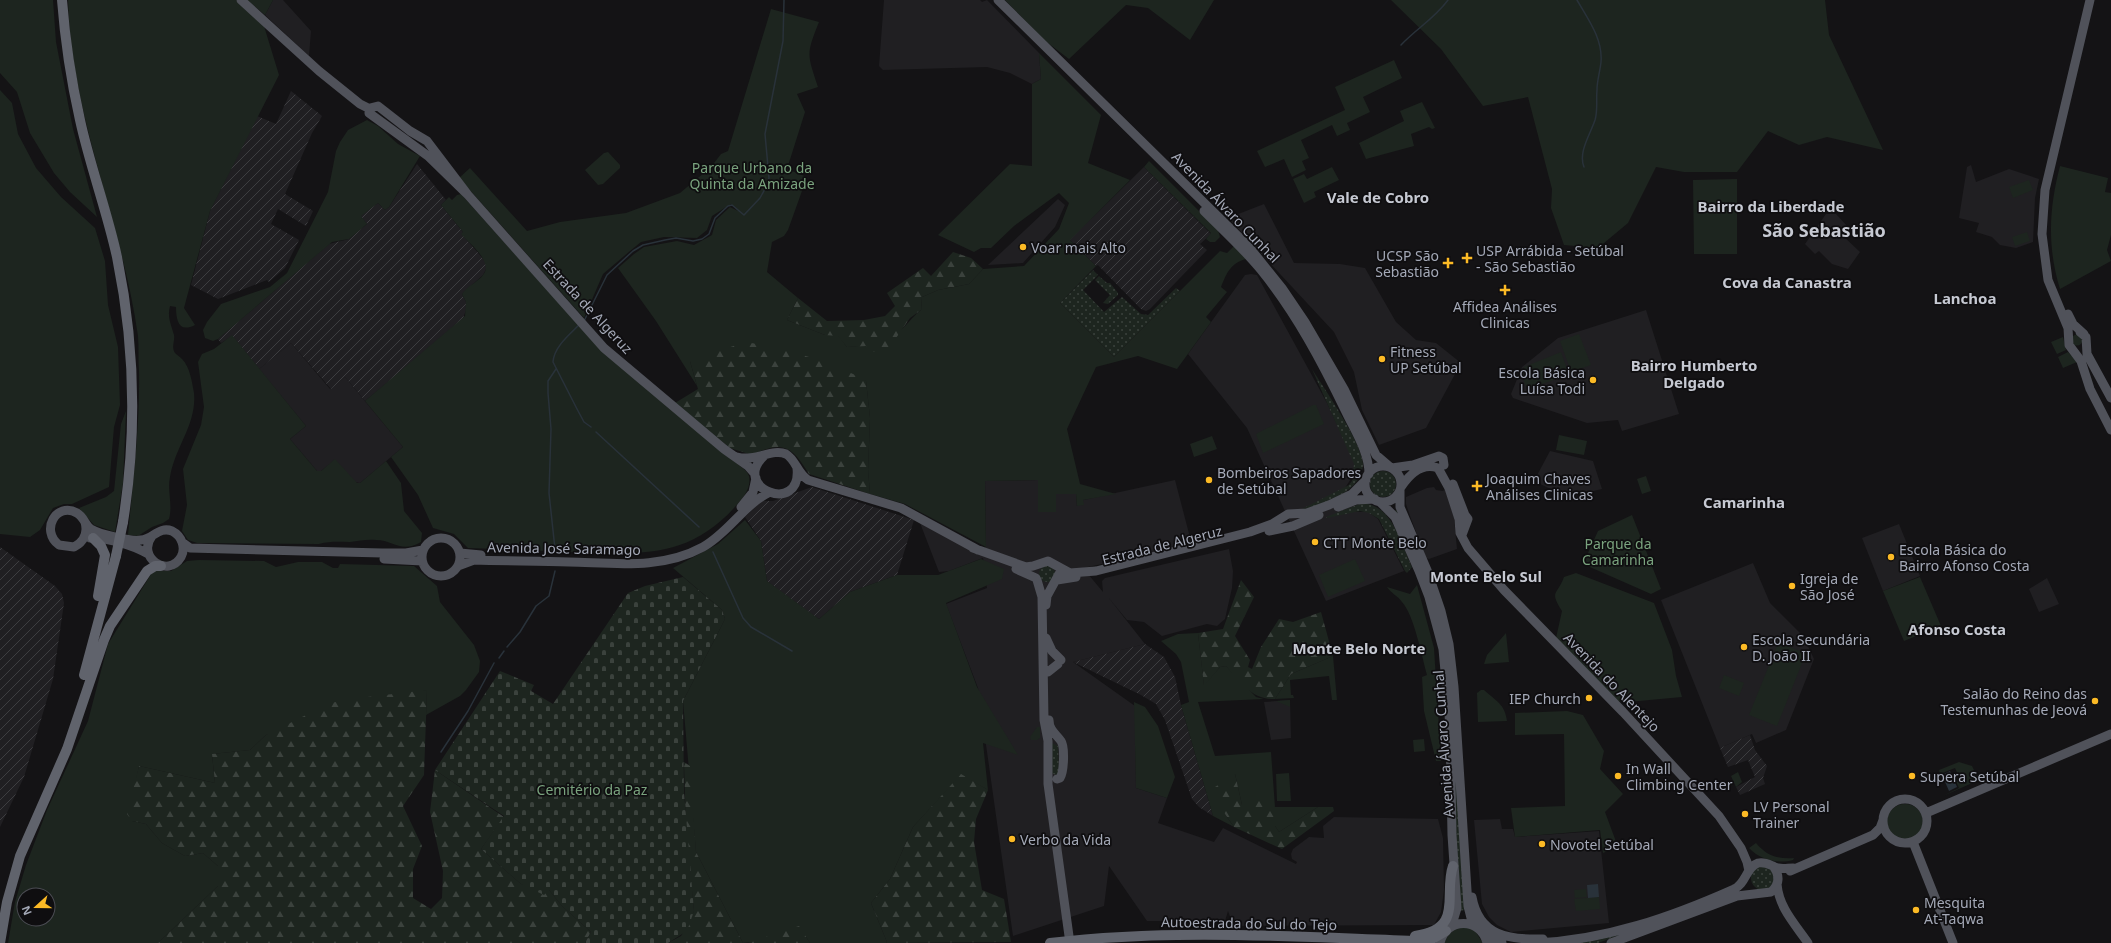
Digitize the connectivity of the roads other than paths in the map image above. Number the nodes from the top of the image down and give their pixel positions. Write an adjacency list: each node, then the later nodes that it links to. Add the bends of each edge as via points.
1 (62, 0): 50 (highway, bridge, via 65,40 80,120 116,256 128,325 133,405 131,453 123,522)
2 (240, 0): 8 (main road, Estrada de Algeruz, via 319,71)
3 (992, 0): 25 (main road, Avenida Álvaro Cunhal, via 1184,190 1261,271 1298,322 1323,368 1364,451 1369,466)
4 (998, 0): 23 (main road, Avenida Álvaro Cunhal, via 1233,230 1263,264 1305,322 1344,389 1376,455)
5 (2090, 0): 14 (main road, via 2042,212 2045,266 2051,290 2068,328)
6 (2095, 0): 13 (main road, via 2050,196 2047,222 2048,250 2057,288 2071,320)
7 (380, 107): 8 (main road, via 374,105); 9 (main road, via 382,112); 10 (main road, Estrada de Algeruz)
8 (370, 109): 9 (main road, Estrada de Algeruz, via 371,116)
9 (376, 117): 11 (main road, Estrada de Algeruz)
10 (425, 141): 11 (main road, via 418,141); 12 (main road, Estrada de Algeruz)
11 (419, 149): 12 (main road, Estrada de Algeruz)
12 (468, 195): 19 (main road, Estrada de Algeruz, via 607,351)
13 (2084, 334): 14 (main road, via 2074,332); 15 (main road)
14 (2069, 338): 16 (main road, via 2069,345)
15 (2086, 346): 16 (main road, via 2082,349); 17 (main road, via 2087,354)
16 (2073, 349): 18 (main road, via 2081,360 2090,389)
17 (2111, 398)
18 (2111, 430)
19 (734, 456): 20 (main road, Estrada de Algeruz, via 747,459); 24 (main road, Estrada de Algeruz, via 748,466)
20 (764, 456): 22 (main road, Estrada de Algeruz, via 780,453 791,458); 24 (main road, via 757,464)
21 (1439, 466): 23 (main road, via 1432,461 1436,456 1413,465); 28 (main road, via 1415,472); 62 (main road, Avenida do Alentejo, via 1462,521 1461,538 1504,590 1620,709 1719,816)
22 (797, 468): 26 (main road, Estrada de Algeruz, via 805,478); 27 (main road)
23 (1391, 468): 25 (main road, via 1379,467); 28 (main road, via 1398,475)
24 (756, 476): 29 (main road, Estrada de Algeruz); 38 (main road, Avenida José Saramago, via 753,492 723,526 700,542 670,554 631,560)
25 (1367, 477): 30 (main road, via 1367,490); 31 (main road, Estrada de Algeruz, via 1344,499)
26 (819, 484): 27 (main road, Estrada de Algeruz); 36 (main road, Estrada de Algeruz, via 901,508)
27 (792, 487): 29 (main road, Estrada de Algeruz, via 781,494)
28 (1400, 489): 30 (main road, via 1392,499); 67 (main road, Avenida Álvaro Cunhal, via 1399,503 1430,576 1449,644)
29 (768, 493): 45 (main road, Avenida José Saramago, via 756,500 716,539 673,558 631,565 474,560)
30 (1377, 501): 31 (main road, Estrada de Algeruz, via 1356,500); 64 (main road, Avenida Álvaro Cunhal, via 1395,517 1419,570 1443,649 1450,726)
31 (1290, 520): 43 (main road, Estrada de Algeruz, via 1110,568 1070,573); 47 (main road, Estrada de Algeruz, via 1106,574)
32 (85, 522): 33 (main road, via 89,528 96,531 131,540 143,540); 34 (main road); 34 (main road, via 78,513 67,510 53,519 50,529 53,539 62,546 74,547)
33 (152, 536): 35 (main road, via 161,530 170,531 178,536); 39 (main road, via 148,544)
34 (89, 538): 39 (main road, via 137,548); 50 (highway, via 103,550 104,559)
35 (183, 544): 37 (main road, via 190,548 382,553); 40 (main road)
36 (973, 548): 42 (main road, Estrada de Algeruz, via 1022,566); 46 (main road, Estrada de Algeruz)
37 (423, 550): 38 (main road, via 431,540 442,538 453,542); 41 (main road)
38 (460, 553): 45 (main road)
39 (148, 554): 44 (main road, via 153,562)
40 (181, 557): 41 (main road, via 197,554); 44 (main road, via 171,566)
41 (422, 561): 45 (main road, Avenida José Saramago, via 426,570 435,576 450,574)
42 (1038, 564): 43 (main road, Estrada de Algeruz, via 1048,561); 46 (main road, via 1035,571)
43 (1057, 565): 47 (main road, via 1059,574)
44 (161, 566): 50 (highway, via 155,566 147,571 119,613)
45 (458, 566)
46 (1037, 579): 47 (main road, Estrada de Algeruz, via 1047,585); 53 (main road, via 1042,597 1044,720)
47 (1056, 581): 48 (main road, via 1047,596)
48 (1046, 638): 49 (main road); 49 (main road, via 1060,662)
49 (1048, 672): 52 (main road, via 1049,725)
50 (86, 680): 72 (highway, via 59,754 16,854); 78 (highway, via 69,743 20,856 7,902)
51 (2111, 734): 57 (main road)
52 (1058, 738): 53 (main road); 55 (main road, via 1063,746 1063,771 1060,778)
53 (1048, 742): 54 (main road)
54 (1048, 773): 55 (main road, via 1051,778); 56 (main road)
55 (1056, 779): 56 (main road)
56 (1050, 799): 75 (main road)
57 (1926, 813): 58 (main road, via 1915,802 1904,799 1890,805); 61 (main road, via 1925,830 1919,839)
58 (1883, 819): 59 (main road, via 1880,828); 60 (main road)
59 (1873, 835): 60 (main road); 66 (main road)
60 (1889, 837): 61 (main road, via 1900,843)
61 (1913, 842): 86 (main road)
62 (1741, 848): 63 (main road, Avenida do Alentejo); 68 (main road, Avenida do Alentejo, via 1748,862)
63 (1763, 862): 65 (main road); 68 (main road, via 1755,865)
64 (1453, 866): 73 (main road, Avenida Álvaro Cunhal, via 1457,908); 76 (highway, via 1449,913 1435,929 1413,936)
65 (1773, 866): 66 (main road); 69 (main road)
66 (1793, 868): 69 (main road)
67 (1466, 870): 74 (main road, Avenida Álvaro Cunhal, via 1468,911); 77 (main road, via 1476,913 1496,933 1517,939)
68 (1748, 873): 70 (main road, via 1750,888); 77 (main road, via 1742,884 1735,889 1661,918 1624,930)
69 (1778, 883): 70 (main road, via 1771,892); 71 (main road)
70 (1760, 894): 71 (main road); 84 (main road, via 1737,896)
71 (1783, 908): 85 (main road)
72 (0, 915)
73 (1447, 930): 74 (main road, via 1464,923 1474,925); 76 (highway, Autoestrada do Sul do Tejo, via 1435,938 1424,940); 80 (main road, Avenida Álvaro Cunhal)
74 (1481, 931): 81 (main road); 82 (main road, via 1492,940)
75 (1069, 936)
76 (1350, 938): 79 (highway, Autoestrada do Sul do Tejo, via 1152,935)
77 (1578, 939): 83 (main road)
78 (0, 943)
79 (1050, 943)
80 (1440, 943)
81 (1487, 943)
82 (1502, 943)
83 (1536, 943)
84 (1611, 943)
85 (1808, 943)
86 (1953, 943)

